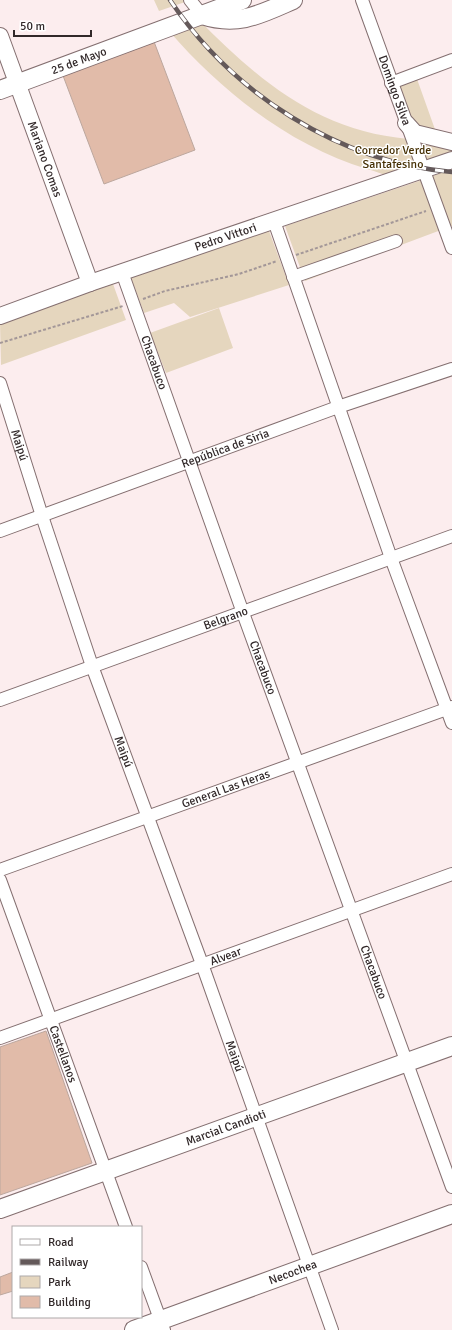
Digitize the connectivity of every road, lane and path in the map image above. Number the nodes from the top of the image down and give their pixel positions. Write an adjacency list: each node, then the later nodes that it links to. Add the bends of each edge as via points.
1 (190, 0): 5 (street)
2 (242, 0): 5 (main road, 25 de Mayo)
3 (293, 0): 5 (main road, via 248,19 233,21)
4 (362, 0): 8 (street, Domingo Silva)
5 (202, 15): 9 (main road, 25 de Mayo)
6 (0, 36): 9 (street, Mariano Comas)
7 (452, 60): 8 (street)
8 (391, 83): 11 (street, Domingo Silva)
9 (17, 84): 10 (main road, 25 de Mayo); 22 (street, Mariano Comas)
10 (0, 90)
11 (406, 123): 12 (street, via 415,133); 14 (street, Domingo Silva)
12 (452, 142)
13 (452, 160): 14 (street, Pedro Vittori)
14 (423, 169): 15 (street, Domingo Silva); 16 (street, Pedro Vittori)
15 (437, 207): 18 (street, Domingo Silva); 19 (path)
16 (274, 221): 19 (street); 20 (street, Pedro Vittori)
17 (396, 241): 21 (street)
18 (452, 248)
19 (287, 258): 21 (street); 23 (path, via 239,274 165,291)
20 (122, 272): 22 (street, Pedro Vittori); 23 (street, Chacabuco)
21 (293, 277): 28 (street)
22 (90, 283): 24 (street, Pedro Vittori)
23 (132, 303): 25 (path); 29 (street, Chacabuco)
24 (0, 316)
25 (0, 343)
26 (452, 370): 28 (street, República de Siria)
27 (0, 383): 30 (street, Maipú)
28 (338, 408): 29 (street, República de Siria); 33 (street)
29 (190, 462): 30 (street, República de Siria); 34 (street, Chacabuco)
30 (42, 516): 31 (street, República de Siria); 35 (street, Maipú)
31 (0, 531)
32 (452, 536): 33 (street, Belgrano)
33 (391, 558): 34 (street, Belgrano); 37 (street)
34 (243, 613): 35 (street, Belgrano); 39 (street, Chacabuco)
35 (92, 666): 36 (street, Belgrano); 40 (street, Maipú)
36 (0, 700)
37 (449, 708): 38 (street); 39 (street, General Las Heras)
38 (452, 723)
39 (298, 762): 40 (street, General Las Heras); 44 (street, Chacabuco)
40 (148, 817): 41 (street, General Las Heras); 45 (street, Maipú)
41 (0, 870)
42 (452, 874): 44 (street, Alvear)
43 (0, 880): 46 (street, Castellanos)
44 (351, 911): 45 (street, Alvear); 49 (street, Chacabuco)
45 (202, 964): 46 (street, Alvear); 50 (street, Maipú)
46 (51, 1020): 47 (street, Alvear); 51 (street, Castellanos)
47 (0, 1038)
48 (452, 1046): 49 (main road, Marcial Candioti)
49 (408, 1062): 50 (main road, Marcial Candioti); 52 (street, Chacabuco)
50 (256, 1118): 51 (main road, Marcial Candioti); 56 (street, Maipú)
51 (106, 1171): 53 (main road, Marcial Candioti); 55 (street, Castellanos)
52 (452, 1187)
53 (0, 1209)
54 (452, 1214): 56 (main road, Necochea)
55 (126, 1226)
56 (310, 1265): 58 (main road, Necochea); 60 (street, Maipú)
57 (142, 1271): 58 (street)
58 (162, 1325): 59 (main road, Necochea)
59 (134, 1330)
60 (332, 1330)

